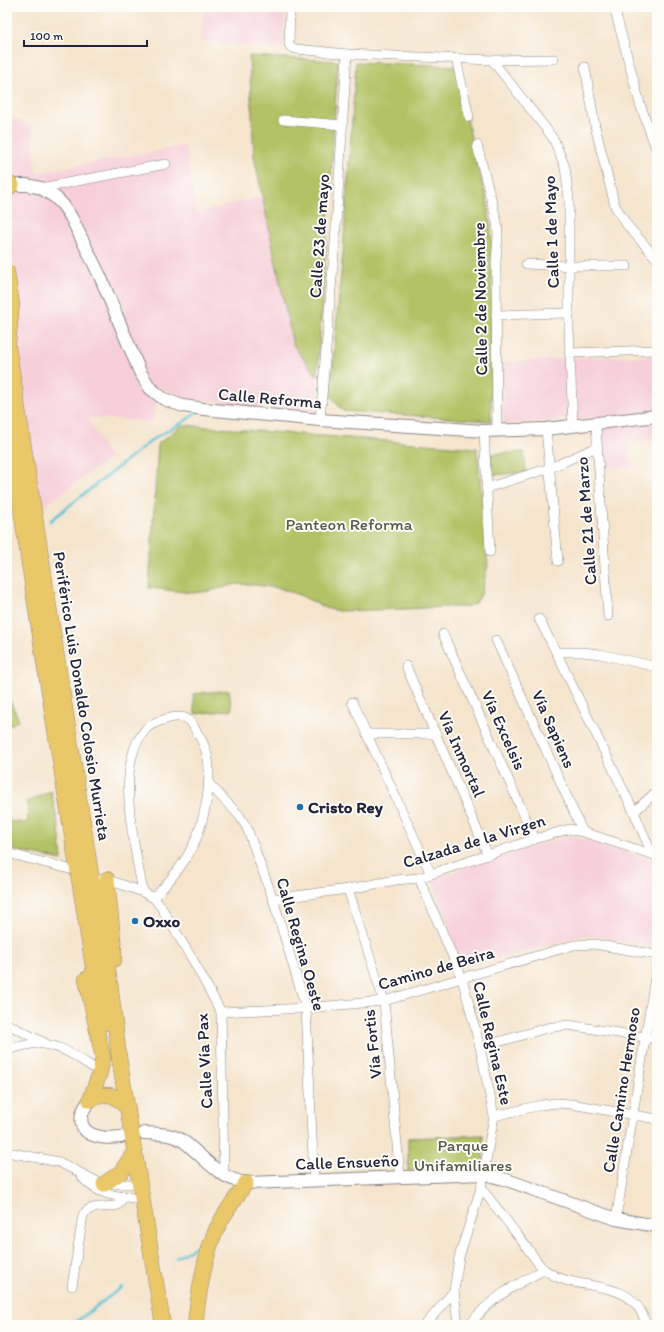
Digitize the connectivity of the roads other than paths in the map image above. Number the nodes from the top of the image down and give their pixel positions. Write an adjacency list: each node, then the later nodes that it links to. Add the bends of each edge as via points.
1 (290, 7): 3 (street, via 288,39 291,47)
2 (614, 7): 12 (street, via 640,104)
3 (347, 54): 4 (street); 10 (street, Calle 23 de mayo)
4 (456, 58): 5 (street); 8 (street)
5 (492, 60): 6 (street); 18 (street, Calle 1 de Mayo, via 547,130 561,156 569,199)
6 (554, 60)
7 (585, 67): 16 (street, via 595,126 616,206 627,225)
8 (469, 118)
9 (283, 120): 10 (street)
10 (342, 125): 28 (street, Calle 23 de mayo)
11 (477, 144): 22 (street, Calle 2 de Noviembre, via 497,222)
12 (657, 151)
13 (166, 164): 15 (street)
14 (9, 186): 15 (street, Calle Reforma, via 27,185)
15 (41, 188): 28 (street, Calle Reforma, via 59,201 71,217 103,282 140,372 150,388 164,399 183,406)
16 (657, 259)
17 (526, 264): 18 (street)
18 (570, 266): 19 (street); 21 (street, Calle 1 de Mayo)
19 (627, 266)
20 (7, 272): 23 (main road, Periférico Luis Donaldo Colosio Murrieta, via 12,304)
21 (569, 313): 22 (street); 25 (street, Calle 1 de Mayo)
22 (496, 315): 33 (street, Calle 2 de Noviembre)
23 (8, 348): 57 (main road, Periférico Luis Donaldo Colosio Murrieta)
24 (657, 350): 25 (street)
25 (569, 353): 30 (street, Calle 1 de Mayo)
26 (657, 416): 29 (street, Calle Reforma)
27 (7, 417): 57 (main road, Periférico Luis Donaldo Colosio Murrieta, via 41,642)
28 (320, 420): 32 (street, Calle Reforma)
29 (596, 424): 30 (street, Calle Reforma); 34 (street, Calle 21 de Marzo)
30 (572, 427): 31 (street, Calle Reforma)
31 (546, 429): 33 (street, Calle Reforma); 35 (street)
32 (484, 431): 33 (street, Calle Reforma); 36 (street)
33 (497, 431)
34 (597, 447): 35 (street); 39 (street, Calle 21 de Marzo)
35 (550, 468): 36 (street); 38 (street)
36 (486, 488): 37 (street)
37 (490, 552)
38 (558, 562)
39 (608, 616)
40 (539, 619): 43 (street)
41 (443, 634): 53 (street, Vía Excelsis)
42 (496, 640): 52 (street, Vía Sapiens)
43 (556, 652): 45 (street, via 600,654); 51 (street)
44 (406, 666): 48 (street, Vía Inmortal)
45 (657, 667)
46 (352, 702): 47 (street)
47 (367, 734): 48 (street); 58 (street)
48 (436, 734): 55 (street, Vía Inmortal)
49 (208, 783): 62 (street, via 208,759 202,740 192,723 181,716 162,720 146,728 133,753 128,788); 63 (street, via 204,810 190,853); 64 (street, Calle Regina Oeste, via 243,821)
50 (657, 791): 51 (street)
51 (634, 812): 56 (street)
52 (583, 832): 53 (street, Calzada de la Virgen, via 569,829); 56 (street, Calzada de la Virgen)
53 (535, 839): 55 (street, Calzada de la Virgen)
54 (7, 853): 57 (street, Calle Vía Pax)
55 (488, 854): 58 (street, Calzada de la Virgen)
56 (654, 855)
57 (84, 872): 60 (street, Calle Vía Pax); 65 (main road, Periférico Luis Donaldo Colosio Murrieta); 69 (main road, Periférico Luis Donaldo Colosio Murrieta)
58 (430, 874): 59 (street, Calzada de la Virgen)
59 (419, 878): 61 (street, Calzada de la Virgen); 68 (street, Calle Regina Este)
60 (107, 879): 62 (street, Calle Vía Pax); 69 (main road, via 114,948)
61 (348, 889): 64 (street, Calzada de la Virgen); 70 (street, Vía Fortis)
62 (143, 892): 63 (street, Calle Vía Pax)
63 (154, 898): 72 (street, Calle Vía Pax, via 194,962)
64 (273, 899): 71 (street, Calle Regina Oeste)
65 (90, 944): 69 (main road, Periférico Luis Donaldo Colosio Murrieta); 79 (main road, via 83,964 102,1051 103,1062)
66 (657, 955): 68 (street, Camino de Beira, via 594,944 579,944)
67 (657, 965): 74 (street, Calle Camino Hermoso)
68 (462, 978): 70 (street, Camino de Beira); 77 (street, Calle Regina Este)
69 (103, 984): 81 (main road, Periférico Luis Donaldo Colosio Murrieta)
70 (384, 1001): 71 (street, Camino de Beira); 91 (street, Vía Fortis)
71 (306, 1008): 72 (street, Camino de Beira); 92 (street, Calle Regina Oeste)
72 (221, 1012): 90 (street, Calle Vía Pax)
73 (7, 1024): 76 (street)
74 (646, 1037): 75 (street); 77 (street, via 568,1025 547,1028); 82 (street, Calle Camino Hermoso)
75 (657, 1039)
76 (49, 1044): 78 (street, via 30,1044); 79 (street, via 59,1047)
77 (480, 1047): 83 (street, Calle Regina Este)
78 (7, 1050)
79 (100, 1072): 80 (main road)
80 (90, 1100): 81 (main road, via 102,1095 113,1096); 86 (street, via 80,1118 85,1129 102,1138)
81 (128, 1109): 87 (main road, Periférico Luis Donaldo Colosio Murrieta)
82 (633, 1115): 83 (street, via 556,1103); 84 (street); 98 (street, Calle Camino Hermoso)
83 (494, 1116): 89 (street, Calle Regina Este)
84 (657, 1119)
85 (144, 1134): 90 (street, via 176,1137 187,1143)
86 (121, 1137)
87 (135, 1151): 93 (main road, via 121,1172); 96 (main road, Periférico Luis Donaldo Colosio Murrieta)
88 (7, 1152): 93 (street, via 66,1164)
89 (484, 1174): 91 (street, Calle Ensueño); 95 (street, Calle Regina Este); 98 (street, Calle Ensueño)
90 (224, 1176): 94 (street)
91 (400, 1177): 92 (street, Calle Ensueño)
92 (314, 1180): 94 (street, Calle Ensueño)
93 (96, 1184): 96 (street); 97 (street, via 104,1193)
94 (246, 1184): 104 (main road, via 226,1213 211,1244 197,1304)
95 (481, 1188): 100 (street); 102 (street, Calle Regina Este, via 459,1257)
96 (142, 1191): 97 (street); 103 (main road, Periférico Luis Donaldo Colosio Murrieta)
97 (124, 1196): 101 (street, via 118,1205 92,1208 83,1215)
98 (616, 1219): 99 (street, Calle Ensueño)
99 (657, 1226)
100 (544, 1270): 107 (street, via 502,1294 482,1310); 108 (street, via 573,1282 616,1290 627,1297 642,1313)
101 (72, 1286)
102 (454, 1291): 105 (street); 106 (street, Calle Regina Este)
103 (163, 1325)
104 (195, 1325)
105 (425, 1325)
106 (458, 1325)
107 (470, 1325)
108 (646, 1325)

